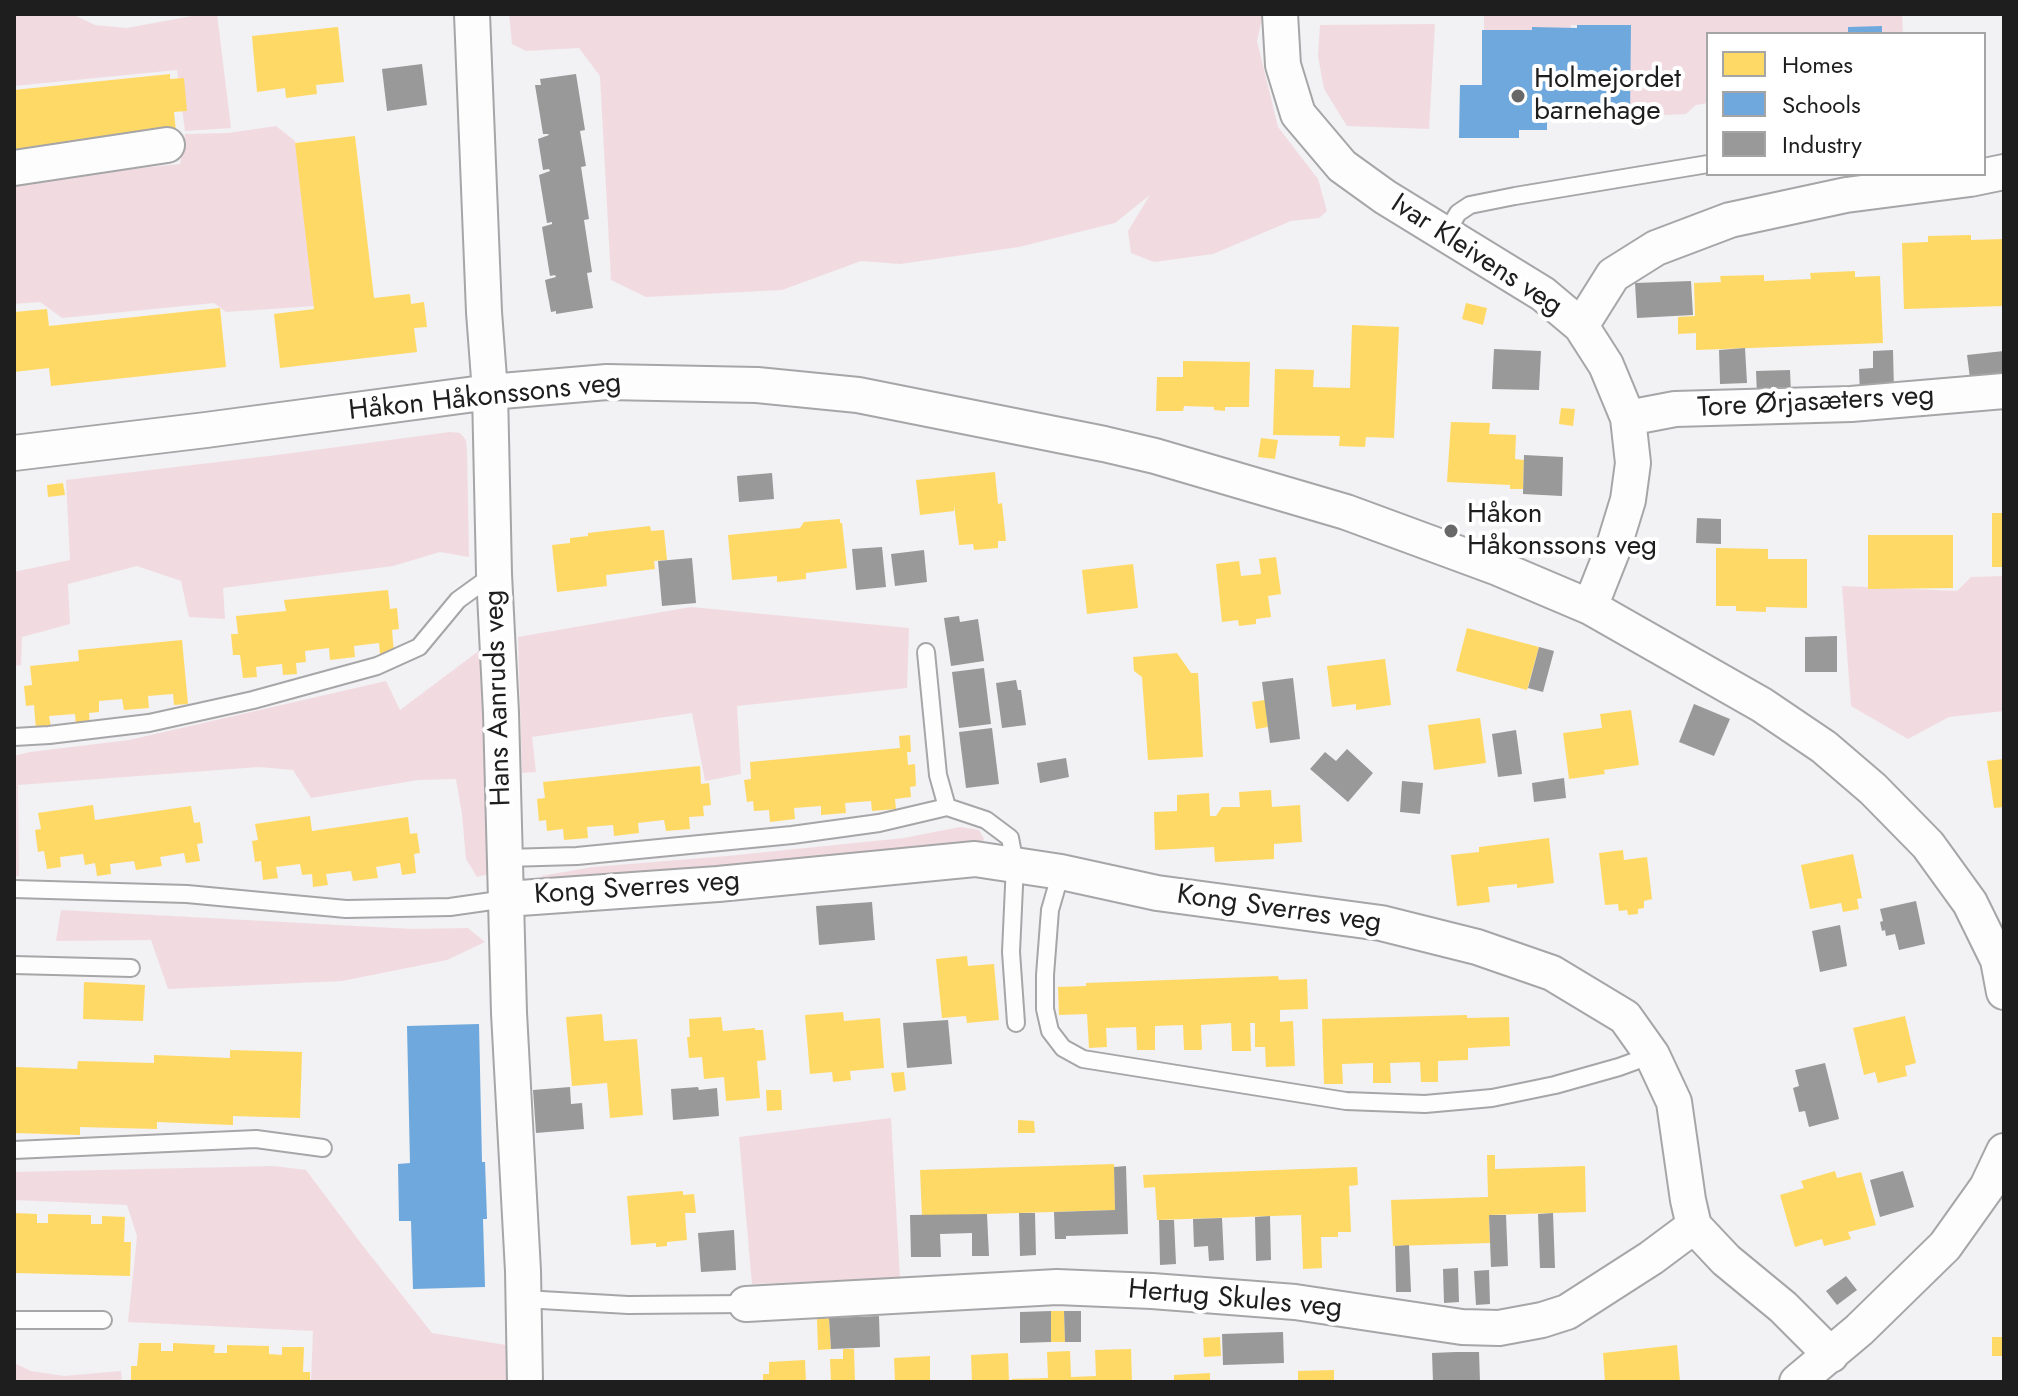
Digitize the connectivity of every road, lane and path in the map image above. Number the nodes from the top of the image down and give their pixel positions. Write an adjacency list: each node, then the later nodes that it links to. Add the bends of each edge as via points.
1 (472, 14): 10 (street, Hans Aanruds veg)
2 (1280, 14): 7 (street, Ivar Kleivens veg, via 1283,65 1298,114 1353,175)
3 (167, 145): 5 (street)
4 (1706, 164): 7 (lane, via 1470,205)
5 (14, 168)
6 (1985, 176): 8 (street, via 1846,195 1730,220 1656,248 1613,275)
7 (1446, 233): 8 (street, Ivar Kleivens veg, via 1543,294)
8 (1581, 326): 11 (street, Ivar Kleivens veg, via 1606,365)
9 (2004, 391): 11 (street, Tore Ørjasæters veg, via 1851,404 1675,409)
10 (490, 392): 12 (street, Håkon Håkonssons veg); 13 (street, Hans Aanruds veg); 14 (street, Håkon Håkonssons veg, via 607,382 757,385 889,400 1129,450 1346,512)
11 (1628, 418): 14 (street, Ivar Kleivens veg, via 1633,463 1628,500)
12 (14, 453)
13 (494, 574): 16 (lane, via 458,600 419,647 377,666 149,723); 18 (street, Hans Aanruds veg)
14 (1590, 607): 25 (street, Håkon Håkonssons veg, via 1762,705 1873,789 1928,845 1970,903 1998,960)
15 (926, 652): 17 (lane, via 938,775)
16 (14, 737)
17 (947, 807): 18 (lane, via 792,835); 19 (lane, via 986,820 1010,838)
18 (505, 858): 22 (street, Hans Aanruds veg)
19 (1015, 864): 20 (street, Kong Sverres veg); 22 (street, Kong Sverres veg, via 975,859); 26 (lane, via 1011,952)
20 (1061, 872): 27 (street, Kong Sverres veg, via 1157,893 1381,923 1477,947 1552,973 1625,1017); 27 (lane, via 1050,910 1045,1009 1050,1031 1063,1048 1083,1059 1346,1101 1425,1104 1555,1085)
21 (14, 889): 22 (lane, via 187,894 346,909 450,907)
22 (506, 899): 32 (street, Hans Aanruds veg)
23 (14, 965): 24 (lane)
24 (131, 968)
25 (2004, 992)
26 (1016, 1023)
27 (1652, 1055): 31 (street, Kong Sverres veg, via 1674,1102)
28 (323, 1148): 29 (lane, via 256,1139)
29 (14, 1150)
30 (2004, 1151): 36 (street, via 1987,1187 1945,1246)
31 (1694, 1226): 33 (street, Hertug Skules veg, via 1567,1312 1499,1328 1295,1302 1057,1287); 36 (street)
32 (524, 1299): 33 (lane); 37 (street, Hans Aanruds veg)
33 (746, 1304)
34 (14, 1320): 35 (lane)
35 (103, 1320)
36 (1831, 1355): 38 (street)
37 (525, 1382)
38 (1797, 1382)

